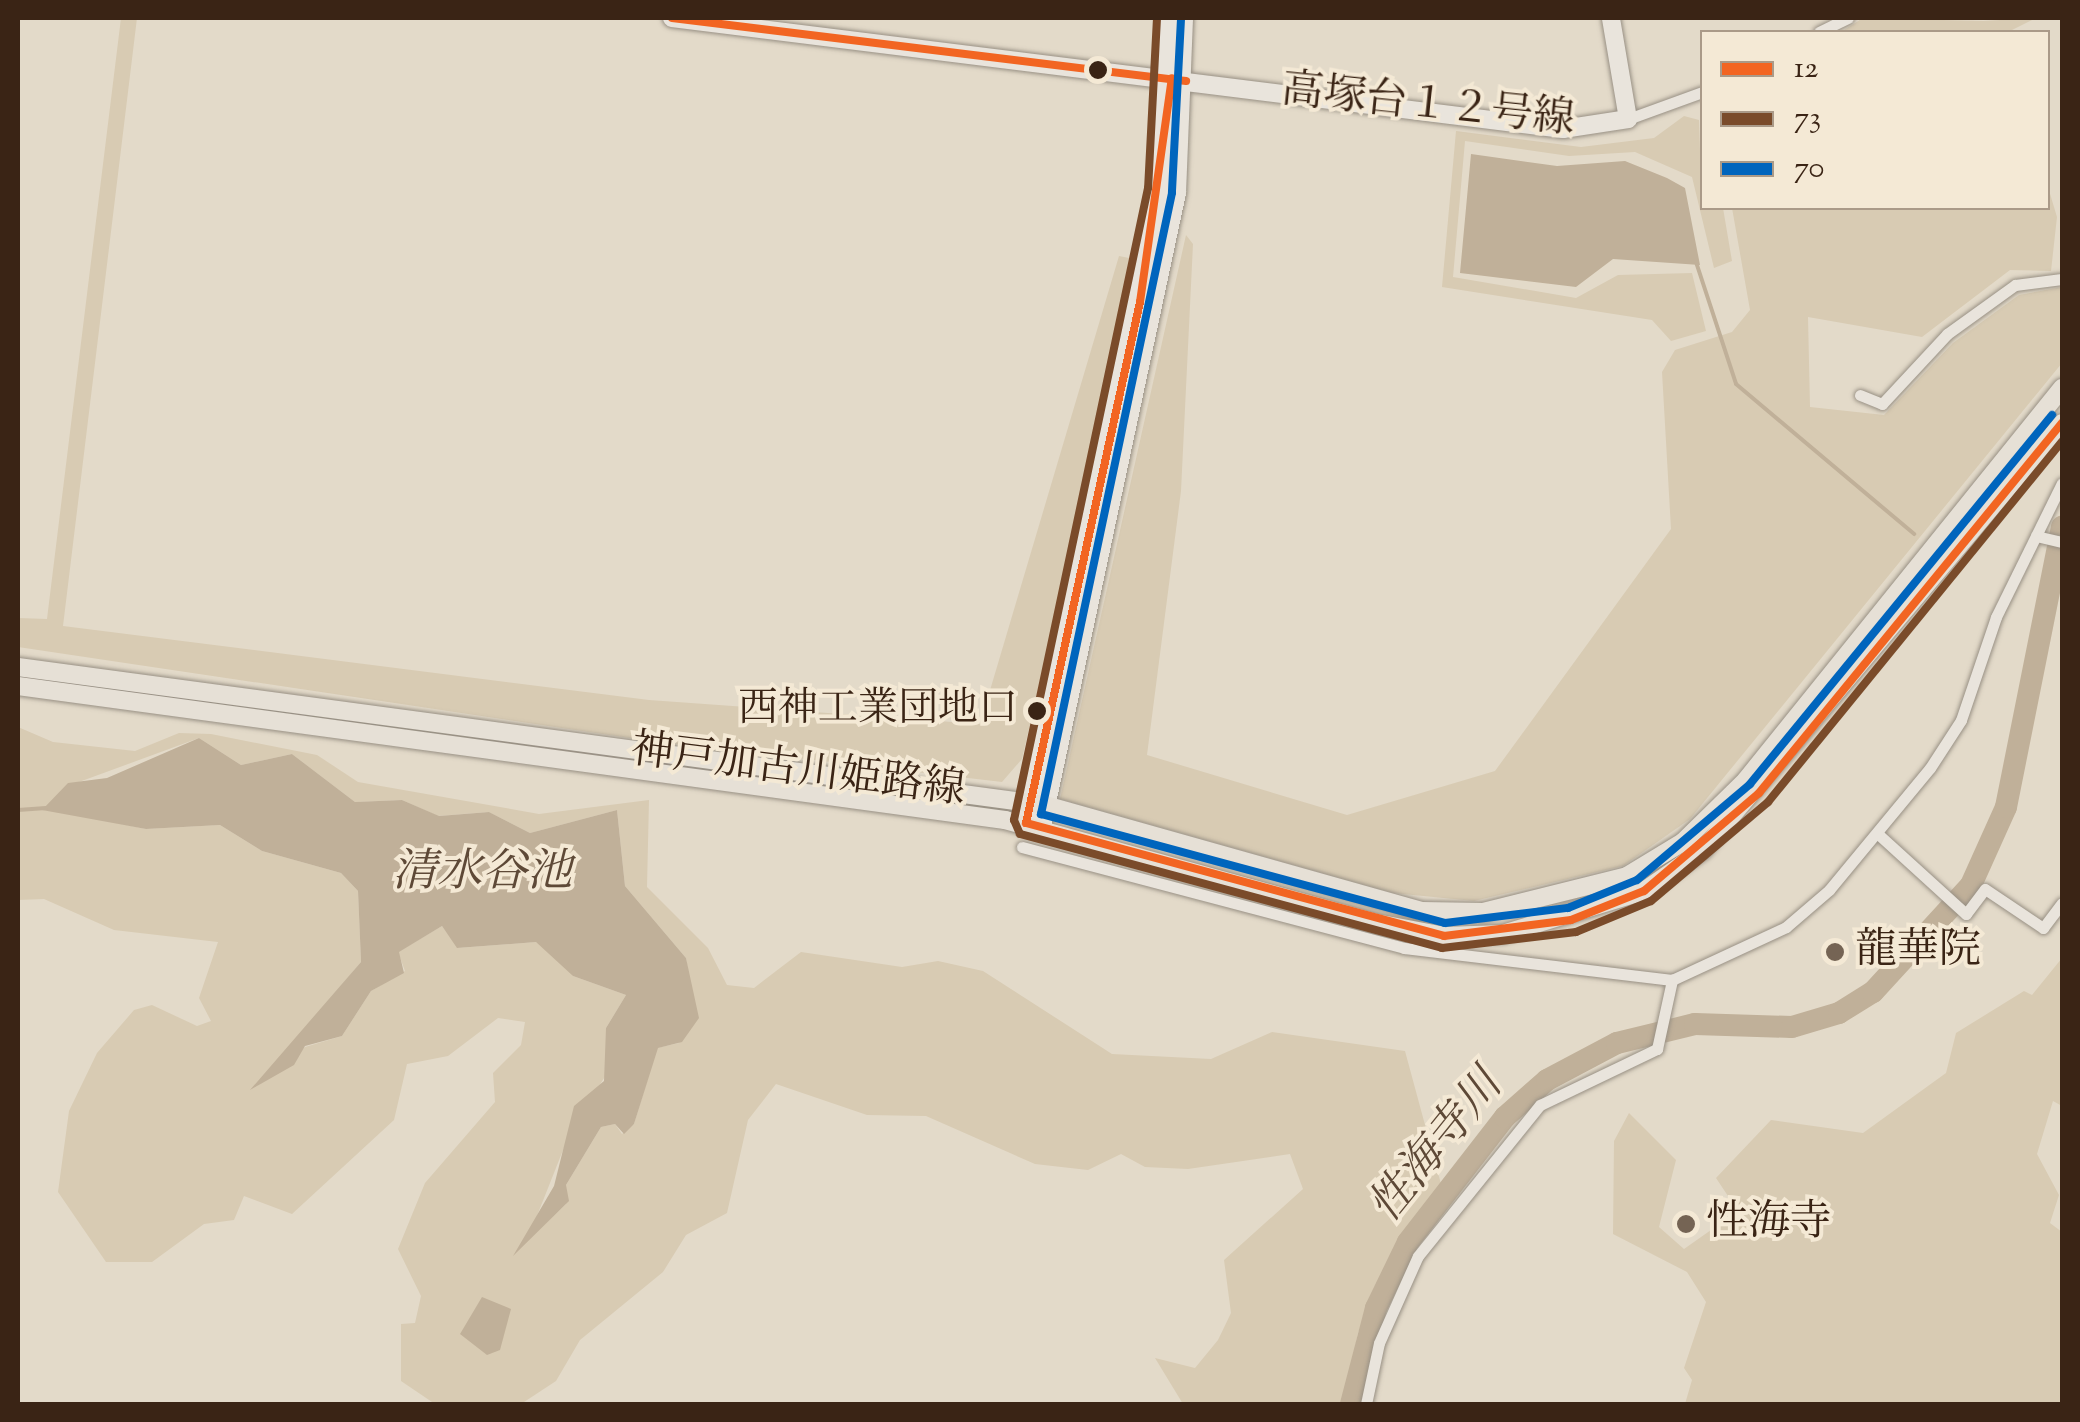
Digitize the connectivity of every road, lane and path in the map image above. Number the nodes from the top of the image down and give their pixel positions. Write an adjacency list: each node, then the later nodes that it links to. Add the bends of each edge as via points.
1 (672, 18): 7 (street, 高塚台１２号線)
2 (1168, 18): 7 (street)
3 (1184, 18): 7 (street)
4 (1611, 18): 9 (street, 高塚台１２号線)
5 (1848, 18): 6 (street)
6 (1823, 30)
7 (1179, 80): 9 (street, 高塚台１２号線, via 1563,128); 19 (street, via 1157,305)
8 (1700, 93): 9 (street)
9 (1628, 119)
10 (2062, 279): 12 (street, via 2016,285 1948,334 1882,404)
11 (2062, 388): 19 (main road, 神戸加古川姫路線, via 1746,780 1683,842 1627,876 1483,912 1421,911)
12 (1860, 394)
13 (2062, 423): 20 (main road, 神戸加古川姫路線, via 1759,793 1703,850 1644,891 1572,920 1444,936)
14 (2062, 483): 15 (street)
15 (2040, 537): 16 (street); 21 (street, via 1961,720)
16 (2062, 542)
17 (18, 666): 19 (main road, 神戸加古川姫路線)
18 (18, 686): 20 (main road, 神戸加古川姫路線)
19 (1038, 804): 20 (street)
20 (1034, 825): 23 (street)
21 (1878, 834): 24 (street, via 1966,914 1985,890 2043,928); 25 (street, via 1786,927)
22 (1022, 847): 23 (street)
23 (1038, 850): 25 (street, via 1404,948)
24 (2062, 903)
25 (1672, 980): 26 (street, via 1658,1049 1577,1080 1518,1128 1407,1274)
26 (1366, 1404)

